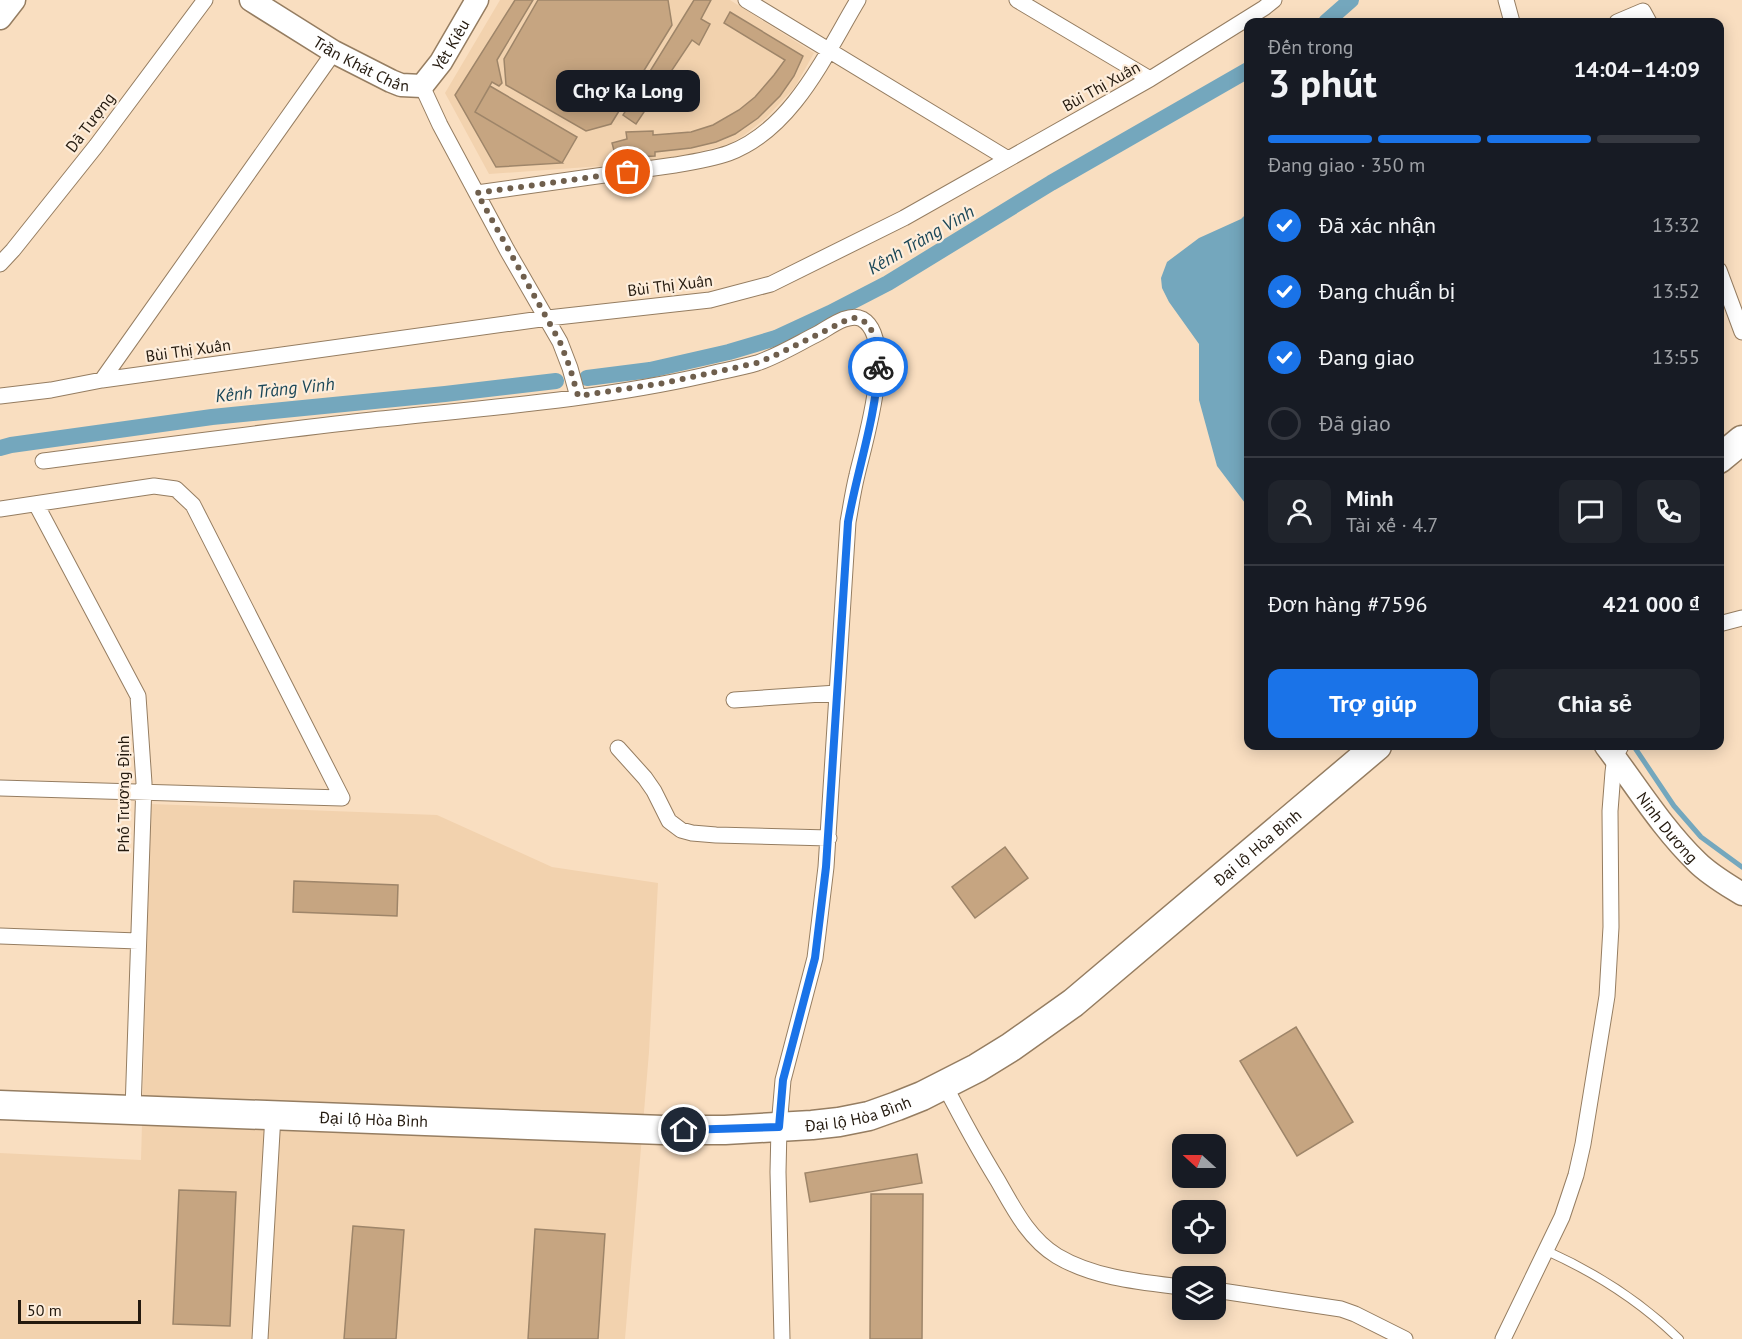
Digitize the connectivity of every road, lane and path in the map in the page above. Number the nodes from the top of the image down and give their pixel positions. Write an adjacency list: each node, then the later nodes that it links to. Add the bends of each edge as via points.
1 (14, 0): 10 (street)
2 (205, 0): 22 (street, Dã Tượng, via 96,146)
3 (251, 0): 17 (street, Trần Khát Chân)
4 (477, 0): 19 (street, Yết Kiêu, via 441,62)
5 (746, 0): 16 (street)
6 (858, 0): 16 (street)
7 (1017, 0): 18 (street)
8 (1274, 0): 11 (street, Bùi Thị Xuân)
9 (1506, 0): 12 (street)
10 (0, 18)
11 (1248, 18)
12 (1511, 18)
13 (1626, 18): 14 (street, via 1643,11)
14 (1647, 18)
15 (1244, 20): 18 (street, Bùi Thị Xuân)
16 (827, 50): 20 (street); 21 (street, via 786,112 766,131 729,153 675,165)
17 (334, 52): 19 (street, Trần Khát Chân, via 401,85); 26 (street)
18 (1150, 79): 20 (street, Bùi Thị Xuân)
19 (422, 86): 21 (street, Trần Khát Chân)
20 (1008, 159): 24 (street, Bùi Thị Xuân, via 904,218 771,284 710,300)
21 (477, 193): 24 (street, Trần Khát Chân)
22 (0, 264)
23 (1724, 283): 25 (street)
24 (548, 318): 26 (street, Bùi Thị Xuân); 28 (street, Trần Khát Chân)
25 (1742, 332)
26 (102, 380): 27 (street, Bùi Thị Xuân)
27 (0, 396)
28 (578, 396): 31 (street); 36 (street, via 757,363 844,320 864,320 876,340 877,381 848,522)
29 (1742, 440): 30 (highway)
30 (1724, 455)
31 (43, 461)
32 (36, 504): 33 (street); 43 (street, Phố Trương Định, via 138,696); 43 (street, via 154,486 176,489 194,505 342,798)
33 (0, 509)
34 (1742, 618): 35 (street)
35 (1724, 623)
36 (837, 693): 37 (street); 44 (street)
37 (734, 700)
38 (618, 748): 44 (street, via 645,778 669,820 681,830 716,835)
39 (1372, 750): 48 (highway, Đại lộ Hòa Bình, via 1073,1003 1011,1047)
40 (1614, 750): 53 (street, via 1607,996 1576,1175)
41 (1615, 750): 45 (street, Ninh Dương, via 1643,799 1684,849 1714,877)
42 (0, 788): 43 (street)
43 (143, 792): 47 (street, Phố Trương Định)
44 (829, 838): 52 (street, via 815,958 783,1080)
45 (1742, 894)
46 (0, 936): 47 (street)
47 (138, 941): 50 (street, Phố Trương Định)
48 (944, 1084): 52 (highway, Đại lộ Hòa Bình, via 869,1116); 54 (street, via 1033,1237 1058,1257 1079,1267)
49 (0, 1105): 50 (highway, Đại lộ Hòa Bình)
50 (133, 1110): 51 (highway, Đại lộ Hòa Bình)
51 (273, 1115): 52 (highway, Đại lộ Hòa Bình, via 663,1130); 56 (street)
52 (779, 1127): 57 (street)
53 (1547, 1251): 59 (street); 60 (lane, via 1619,1290)
54 (1172, 1286)
55 (1226, 1292): 58 (street, via 1341,1309)
56 (260, 1339)
57 (782, 1339)
58 (1405, 1339)
59 (1503, 1339)
60 (1679, 1339)

